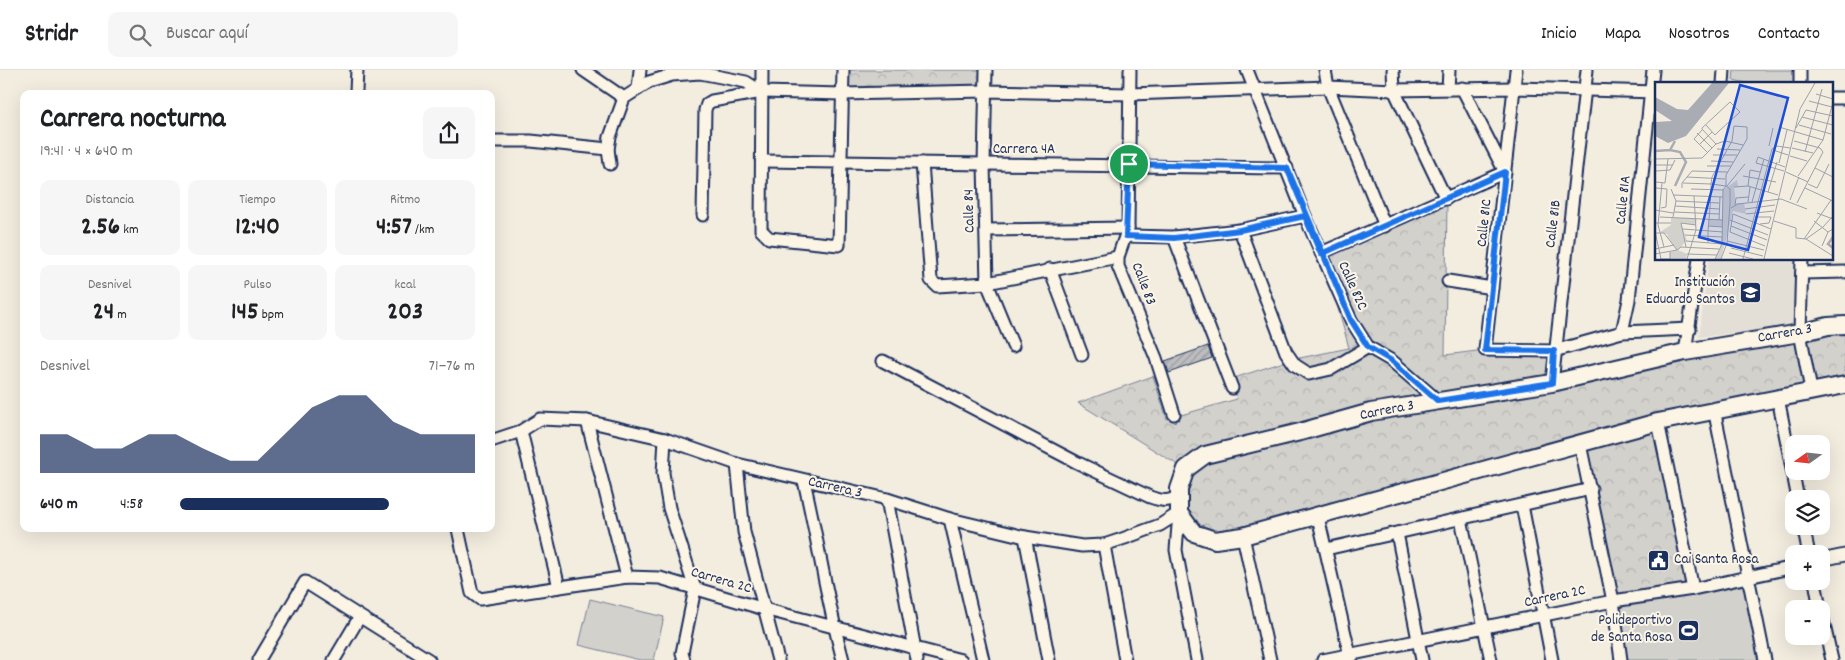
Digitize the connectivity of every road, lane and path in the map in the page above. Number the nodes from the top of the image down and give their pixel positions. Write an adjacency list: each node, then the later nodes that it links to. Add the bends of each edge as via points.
1 (357, 70): 20 (street)
2 (583, 70): 29 (street)
3 (640, 70): 18 (street)
4 (762, 70): 25 (street)
5 (843, 70): 27 (street)
6 (986, 70): 23 (street, Calle 84)
7 (1130, 70): 28 (street, Calle 83)
8 (1247, 70): 24 (street, Calle 82C)
9 (1325, 70): 15 (street)
10 (1393, 70): 21 (street)
11 (1449, 70): 19 (street)
12 (1516, 70): 17 (street, Calle 81C)
13 (1587, 70): 22 (street, Calle 81B)
14 (1654, 70): 26 (street, Calle 81A)
15 (1328, 87): 21 (street); 24 (street); 45 (street)
16 (1462, 88): 17 (street); 19 (street); 41 (street)
17 (1514, 88): 22 (street); 41 (street, Calle 81C)
18 (638, 89): 25 (street, via 658,78 700,73 746,82); 29 (street)
19 (1448, 89): 21 (street)
20 (356, 90)
21 (1394, 90): 42 (street)
22 (1585, 90): 26 (street); 66 (street, Calle 81B)
23 (986, 91): 27 (street); 28 (street); 39 (street, Calle 84)
24 (1255, 91): 28 (street); 40 (street, Calle 82C)
25 (762, 92): 27 (street); 34 (street); 43 (street, via 707,104)
26 (1654, 92): 62 (street, Calle 81A, via 1629,300)
27 (842, 94): 35 (street)
28 (1130, 94): 38 (street, Calle 83)
29 (624, 98): 33 (street, via 615,117)
30 (1832, 98): 31 (street)
31 (1845, 98)
32 (495, 141): 33 (street, via 531,141)
33 (608, 149): 37 (street)
34 (762, 161): 35 (street, Carrera 4A); 35 (street, via 761,230 769,238 839,245)
35 (840, 162): 36 (street, Carrera 4A)
36 (922, 163): 39 (street, Carrera 4A); 58 (street, via 931,280 937,286)
37 (610, 164)
38 (1129, 164): 39 (street, Carrera 4A); 40 (street, Carrera 4A); 48 (street, Calle 83)
39 (984, 165): 46 (street, Calle 84)
40 (1287, 168): 44 (street, Calle 82C)
41 (1505, 172): 42 (street); 59 (street, Calle 81C)
42 (1446, 199): 45 (street)
43 (703, 214)
44 (1305, 216): 47 (street); 50 (street, Calle 82C)
45 (1385, 226): 50 (street)
46 (986, 230): 48 (street); 58 (street, Calle 84)
47 (1240, 230): 49 (street); 65 (street, via 1286,352 1295,365 1309,374 1331,369)
48 (1127, 232): 49 (street); 51 (street, Calle 83)
49 (1174, 238): 72 (street)
50 (1321, 254): 65 (street, Calle 82C, via 1351,320)
51 (1118, 257): 54 (street); 77 (street, Calle 83, via 1118,266 1156,358)
52 (1700, 260): 61 (street)
53 (1802, 260): 56 (street)
54 (1050, 269): 58 (street); 68 (street)
55 (1845, 272): 56 (street)
56 (1802, 273): 63 (street)
57 (1448, 281): 59 (street)
58 (987, 283): 64 (street, Calle 84)
59 (1492, 288): 66 (street, Calle 81C, via 1485,350)
60 (1845, 325): 63 (main road, Carrera 3)
61 (1690, 329): 62 (street); 67 (street)
62 (1622, 332): 66 (street)
63 (1800, 333): 67 (main road, Carrera 3); 73 (street)
64 (1013, 346)
65 (1368, 347): 75 (street, Calle 82C, via 1392,361)
66 (1554, 351): 70 (street, Calle 81B)
67 (1685, 352): 70 (main road, Carrera 3)
68 (1082, 355)
69 (883, 361): 88 (street, via 1150,497 1172,501)
70 (1552, 383): 75 (main road, Carrera 3)
71 (1845, 385): 73 (main road)
72 (1232, 388)
73 (1811, 390): 74 (main road)
74 (1778, 398): 76 (main road); 87 (street)
75 (1438, 401): 88 (main road, Carrera 3, via 1371,412 1205,455 1186,469)
76 (1714, 409): 79 (main road); 105 (street)
77 (1174, 414)
78 (587, 421): 80 (street, Carrera 3, via 540,419); 81 (street, Carrera 3); 104 (street)
79 (1658, 422): 83 (main road); 108 (street)
80 (521, 431): 82 (street, Carrera 3); 106 (street)
81 (665, 439): 84 (street, Carrera 3); 107 (street, via 663,473 669,508)
82 (495, 440)
83 (1580, 444): 86 (street); 92 (main road)
84 (737, 464): 85 (street, Carrera 3); 110 (street, via 744,532)
85 (804, 481): 89 (street, Carrera 3); 113 (street)
86 (1591, 489): 90 (street); 109 (street)
87 (1796, 490)
88 (1179, 496): 91 (main road, Carrera 3)
89 (888, 500): 93 (street, Carrera 3); 117 (street)
90 (1522, 505): 94 (street); 111 (street)
91 (1179, 512): 97 (main road, via 1194,533 1215,540); 99 (street, Carrera 3, via 1160,525); 131 (street, via 1176,550)
92 (1318, 517): 97 (main road); 100 (street)
93 (950, 519): 98 (street, Carrera 3); 128 (street)
94 (1461, 519): 96 (street); 114 (street)
95 (459, 532): 106 (street, Carrera 2C, via 472,593 480,599)
96 (1397, 533): 100 (street); 115 (street)
97 (1242, 536): 132 (street)
98 (1025, 537): 99 (street, Carrera 3, via 1074,545); 129 (street)
99 (1104, 545): 130 (street)
100 (1326, 549): 119 (street)
101 (1845, 555): 102 (street)
102 (1830, 558)
103 (1785, 569): 105 (street, Carrera 2C)
104 (627, 577): 106 (street, Carrera 2C); 107 (street, Carrera 2C, via 660,578)
105 (1750, 578): 108 (street, Carrera 2C); 138 (street)
106 (559, 586)
107 (695, 589): 110 (street, Carrera 2C); 120 (street)
108 (1693, 589): 109 (street, Carrera 2C)
109 (1613, 601): 111 (street, Carrera 2C); 137 (street)
110 (764, 609): 113 (street, Carrera 2C); 124 (street)
111 (1543, 615): 114 (street, Carrera 2C); 136 (street)
112 (359, 618): 118 (street); 121 (street, via 305,582); 122 (street)
113 (834, 625): 117 (street, Carrera 2C); 125 (street)
114 (1484, 627): 115 (street, Carrera 2C); 135 (street)
115 (1417, 641): 119 (street, Carrera 2C); 134 (street)
116 (1829, 645): 139 (street)
117 (913, 647): 126 (street); 127 (street, Carrera 2C)
118 (414, 657): 123 (street)
119 (1350, 657): 133 (street, Carrera 2C)
120 (682, 658)
121 (259, 660)
122 (334, 660)
123 (429, 660)
124 (778, 660)
125 (843, 660)
126 (917, 660)
127 (961, 660)
128 (983, 660)
129 (1049, 660)
130 (1125, 660)
131 (1197, 660)
132 (1270, 660)
133 (1323, 660)
134 (1422, 660)
135 (1491, 660)
136 (1552, 660)
137 (1621, 660)
138 (1765, 660)
139 (1832, 660)

